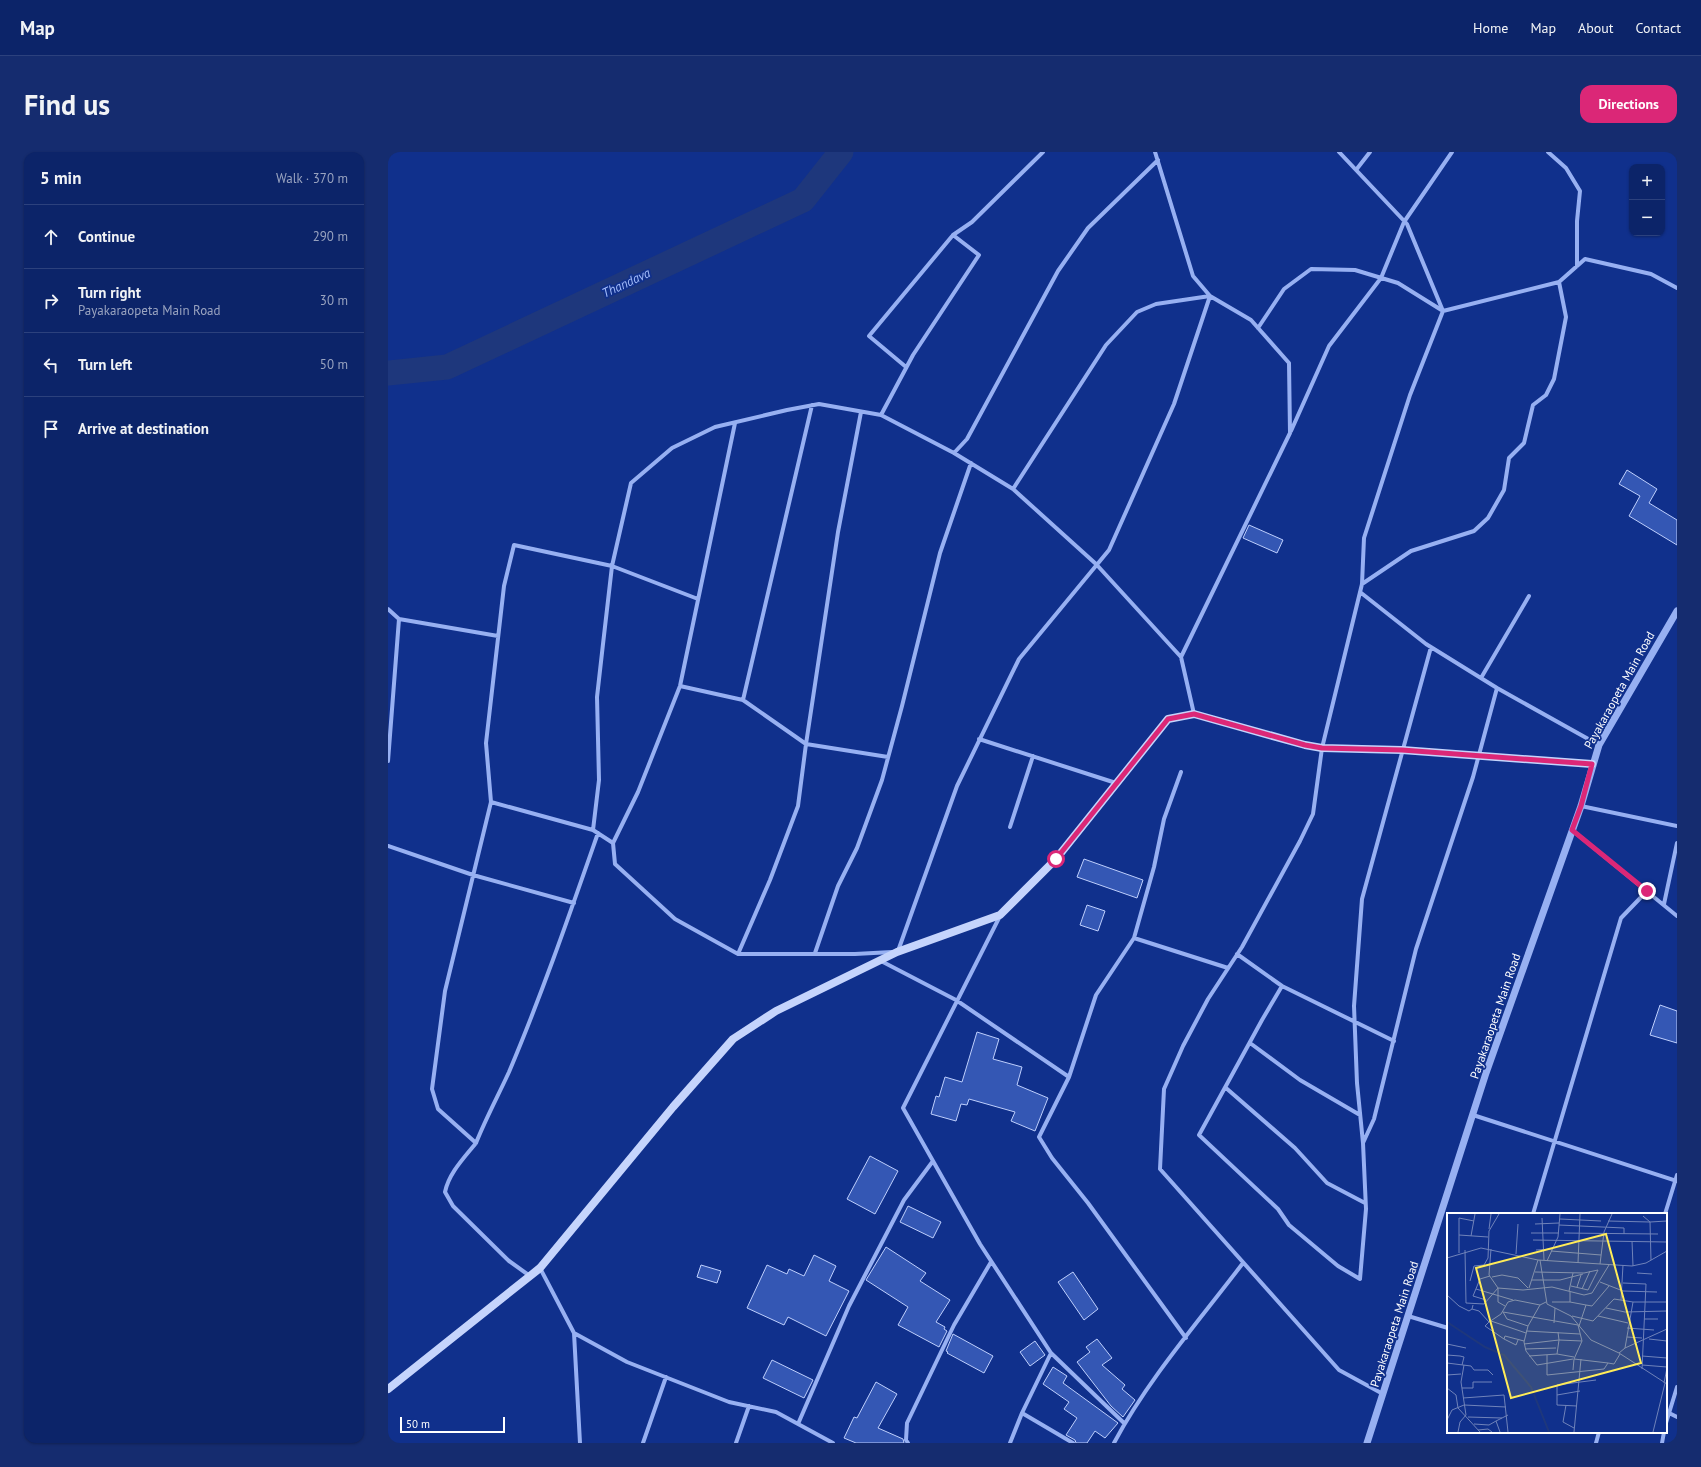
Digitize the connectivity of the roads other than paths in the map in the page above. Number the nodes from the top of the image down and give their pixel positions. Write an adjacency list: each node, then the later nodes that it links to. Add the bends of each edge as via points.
1 (1043, 152): 10 (street, via 972,222)
2 (1155, 152): 7 (street)
3 (1339, 152): 8 (street)
4 (1370, 152): 8 (street)
5 (1452, 152): 9 (street)
6 (1548, 152): 11 (street, via 1566,168 1580,191)
7 (1158, 160): 15 (street, via 1193,276); 24 (street, via 1088,228 1058,271 967,439)
8 (1356, 170): 9 (street)
9 (1404, 222): 12 (street); 16 (street)
10 (953, 235): 18 (street, via 979,256); 18 (street, via 869,336)
11 (1577, 266): 13 (street); 14 (street, via 1585,259 1651,274)
12 (1382, 278): 16 (street, via 1398,283); 17 (street, via 1355,270 1311,269 1284,289); 23 (street, via 1329,346)
13 (1559, 282): 16 (street); 29 (street, via 1566,317 1554,379 1546,395 1533,405 1524,443 1509,458 1504,490 1488,518 1474,530 1411,551)
14 (1677, 288)
15 (1210, 296): 17 (street, via 1251,320); 26 (street, via 1156,304 1137,312 1106,345); 27 (street, via 1174,404 1109,550)
16 (1443, 311): 29 (street, via 1410,395 1364,538)
17 (1258, 328): 23 (street, via 1289,363)
18 (906, 367): 21 (street)
19 (812, 405): 20 (street); 22 (street); 42 (street)
20 (861, 412): 21 (street); 45 (street, via 838,532)
21 (881, 415): 24 (street)
22 (735, 423): 28 (street, via 716,427 672,448 631,483); 32 (street)
23 (1290, 433): 38 (street)
24 (954, 453): 25 (street)
25 (971, 463): 26 (street); 51 (street, via 940,553)
26 (1013, 489): 27 (street)
27 (1096, 564): 38 (street); 44 (street, via 1019,659)
28 (612, 566): 32 (street); 36 (street, via 514,546 504,586); 60 (street, via 597,697 599,780)
29 (1362, 584): 30 (street)
30 (1360, 592): 37 (street); 47 (street)
31 (1529, 596): 39 (street)
32 (698, 599): 40 (street)
33 (388, 609): 35 (street)
34 (1677, 611): 46 (street, Payakaraopeta Main Road)
35 (399, 619): 36 (street); 52 (street)
36 (498, 636): 56 (street, via 486,743)
37 (1431, 647): 39 (street); 48 (street)
38 (1181, 657): 43 (street)
39 (1480, 678): 41 (street)
40 (680, 686): 42 (street); 63 (street, via 638,792)
41 (1497, 688): 46 (street); 49 (street)
42 (744, 700): 45 (street)
43 (1194, 714): 47 (main road); 55 (main road, via 1168,719)
44 (980, 739): 50 (street); 73 (street, via 957,786)
45 (806, 744): 51 (street); 75 (street, via 798,806)
46 (1598, 745): 53 (street, Payakaraopeta Main Road)
47 (1322, 748): 48 (main road); 76 (street, via 1313,814)
48 (1402, 750): 49 (main road); 81 (street, via 1362,899)
49 (1478, 755): 53 (main road); 82 (street, via 1416,949)
50 (1033, 756): 55 (street); 59 (street)
51 (888, 757): 74 (street, via 857,848 838,886)
52 (388, 761)
53 (1592, 764): 57 (street, Payakaraopeta Main Road)
54 (1181, 772): 72 (street, via 1164,819 1154,867)
55 (1117, 783): 70 (main road, via 1056,859)
56 (490, 802): 60 (street); 66 (street)
57 (1581, 806): 58 (street); 61 (street, Payakaraopeta Main Road)
58 (1677, 826)
59 (1010, 827)
60 (593, 830): 62 (street)
61 (1572, 830): 67 (street); 87 (street, Payakaraopeta Main Road)
62 (598, 833): 63 (street); 68 (street)
63 (613, 843): 75 (street, via 615,864 675,919)
64 (1677, 843): 69 (street)
65 (388, 846): 66 (street)
66 (473, 875): 68 (street); 90 (street, via 445,991 432,1089 438,1109)
67 (1647, 891): 69 (street); 88 (street, via 1621,918)
68 (574, 903): 90 (street, via 508,1072)
69 (1664, 904): 71 (street)
70 (1000, 916): 73 (main road); 80 (street)
71 (1677, 916)
72 (1134, 938): 78 (street); 84 (street, via 1096,995)
73 (897, 952): 74 (street); 77 (main road)
74 (815, 953): 75 (street)
75 (738, 954)
76 (1237, 954): 78 (street); 79 (street)
77 (880, 960): 80 (street); 99 (main road, via 776,1011 734,1039 673,1107)
78 (1228, 968): 98 (street, via 1204,1005 1164,1089 1160,1169)
79 (1282, 986): 81 (street); 83 (street)
80 (956, 1000): 84 (street); 91 (street, via 903,1108)
81 (1354, 1022): 82 (street); 86 (street)
82 (1394, 1041): 89 (street, via 1374,1119)
83 (1250, 1043): 85 (street); 86 (street, via 1300,1080)
84 (1069, 1077): 104 (street, via 1039,1137)
85 (1226, 1088): 94 (street, via 1295,1148 1327,1183); 94 (street, via 1200,1135 1278,1209 1289,1225 1338,1266 1360,1279)
86 (1360, 1115): 89 (street)
87 (1473, 1115): 88 (street); 101 (street, Payakaraopeta Main Road)
88 (1555, 1142): 93 (street); 95 (street)
89 (1363, 1143): 94 (street)
90 (476, 1144): 100 (street, via 454,1171 446,1192 453,1206 503,1255)
91 (933, 1161): 97 (street); 115 (street, via 904,1200 849,1306)
92 (1677, 1175): 93 (street)
93 (1676, 1181): 96 (street)
94 (1365, 1203)
95 (1533, 1213)
96 (1665, 1213)
97 (991, 1262): 105 (street); 122 (street, via 954,1325 907,1423)
98 (1243, 1263): 104 (street); 109 (street, via 1339,1370)
99 (540, 1268): 100 (main road); 103 (street)
100 (530, 1276): 108 (main road)
101 (1408, 1316): 102 (street); 109 (street, Payakaraopeta Main Road)
102 (1447, 1328)
103 (574, 1333): 106 (street, via 627,1362); 118 (street)
104 (1186, 1338): 114 (street)
105 (1051, 1353): 112 (street); 114 (street)
106 (666, 1377): 110 (street, via 729,1402); 119 (street)
107 (1677, 1387): 111 (street)
108 (388, 1389)
109 (1383, 1394): 126 (street, Payakaraopeta Main Road)
110 (749, 1406): 115 (street, via 776,1412); 120 (street)
111 (1667, 1412): 113 (street)
112 (1022, 1413): 123 (street); 124 (street)
113 (1677, 1417)
114 (1124, 1423): 125 (street)
115 (798, 1424): 121 (street)
116 (1599, 1433): 127 (street)
117 (1664, 1433): 128 (street)
118 (580, 1443)
119 (643, 1443)
120 (736, 1443)
121 (833, 1443)
122 (908, 1443)
123 (1010, 1443)
124 (1073, 1443)
125 (1114, 1443)
126 (1367, 1443)
127 (1596, 1443)
128 (1662, 1443)

